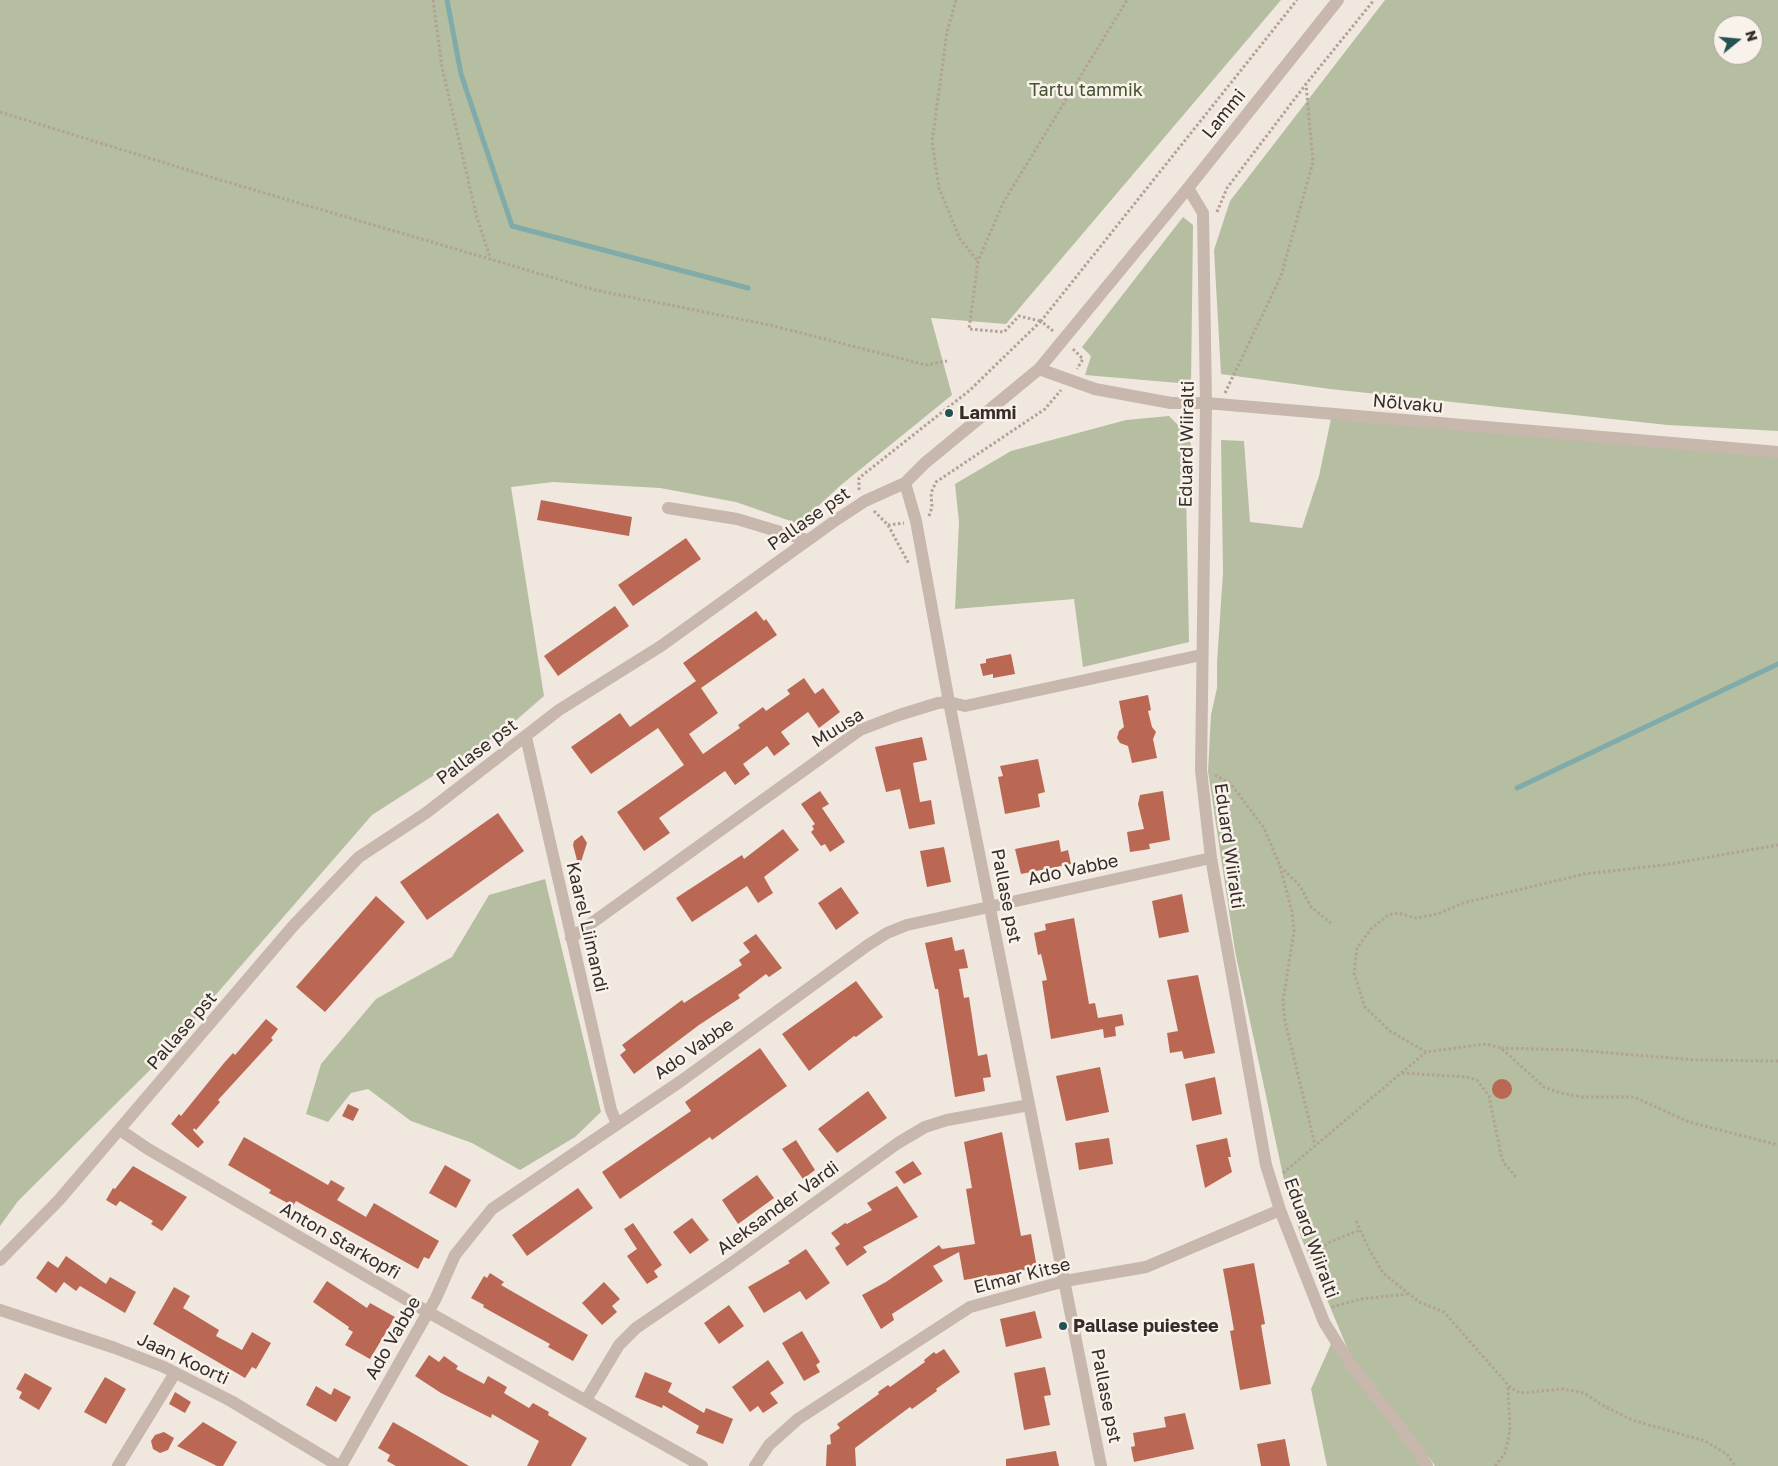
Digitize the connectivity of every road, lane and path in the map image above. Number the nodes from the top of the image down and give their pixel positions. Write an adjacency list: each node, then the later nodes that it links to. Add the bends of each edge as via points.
1 (433, 0): 11 (path, via 442,67 477,218)
2 (956, 0): 12 (path, via 946,32 932,142 939,188 960,239)
3 (1126, 0): 12 (path, via 1003,203)
4 (1297, 0): 13 (path)
5 (1338, 0): 9 (street, Lammi)
6 (1374, 0): 7 (path)
7 (1306, 84): 10 (path, via 1227,188); 18 (path, via 1313,162 1281,276)
8 (0, 112): 11 (path)
9 (1188, 188): 14 (street, Lammi); 19 (street, Eduard Wiiralti, via 1203,213)
10 (1216, 213)
11 (491, 260): 15 (path, via 595,290 774,326 926,365)
12 (978, 261): 13 (path, via 969,329 1004,332 1019,316)
13 (1041, 321): 14 (path)
14 (1063, 339): 16 (street, Lammi); 17 (path, via 1083,359)
15 (947, 360)
16 (1038, 369): 17 (street, Nõlvaku); 21 (street, Lammi)
17 (1069, 380): 19 (street, Nõlvaku, via 1134,397 1171,403); 23 (path, via 1045,409 936,482 931,492 929,516)
18 (1224, 394)
19 (1206, 403): 20 (street, Nõlvaku); 26 (street, Eduard Wiiralti)
20 (1778, 452)
21 (905, 483): 23 (street, Pallase pst); 25 (street, Pallase pst, via 865,501)
22 (668, 508): 25 (street, via 737,519)
23 (916, 521): 24 (path); 27 (street, Pallase pst)
24 (888, 525)
25 (807, 540): 28 (street, Pallase pst, via 661,646 560,710)
26 (1201, 656): 27 (street, Muusa, via 965,706); 29 (street, Eduard Wiiralti)
27 (950, 702): 33 (street, Pallase pst); 35 (street, Muusa, via 914,710 860,730)
28 (526, 737): 35 (street, Kaarel Liimandi); 42 (street, Pallase pst, via 426,813 359,857 294,925)
29 (1200, 770): 31 (street, Eduard Wiiralti); 32 (path, via 1231,784 1264,828)
30 (1778, 844): 37 (path, via 1664,865 1584,874 1463,903 1438,914 1416,918 1398,913 1388,915 1371,929 1357,948 1354,972 1365,1007 1390,1030)
31 (1210, 858): 33 (street, Ado Vabbe); 46 (street, Eduard Wiiralti)
32 (1280, 866): 34 (path, via 1300,886 1311,907); 44 (path, via 1294,931 1283,1001 1284,1021)
33 (990, 906): 40 (street, Pallase pst); 41 (street, Ado Vabbe, via 907,925 887,933)
34 (1332, 923)
35 (571, 938): 41 (street, Kaarel Liimandi)
36 (1501, 1048): 37 (path, via 1486,1044); 38 (path, via 1696,1060); 43 (path, via 1544,1087 1560,1093 1583,1097 1634,1097 1689,1122)
37 (1426, 1052): 39 (path)
38 (1778, 1061)
39 (1401, 1073): 44 (path); 45 (path, via 1477,1080 1489,1096 1504,1163)
40 (1029, 1104): 52 (street, Pallase pst); 59 (street, Aleksander Vardi, via 947,1120 925,1127 898,1142 636,1328 619,1345)
41 (617, 1124): 56 (street, Ado Vabbe, via 492,1209 455,1255)
42 (120, 1130): 50 (street, Pallase pst, via 59,1200); 56 (street, Anton Starkopfi)
43 (1778, 1145)
44 (1314, 1146): 46 (path)
45 (1516, 1177)
46 (1271, 1183): 47 (street, Eduard Wiiralti)
47 (1280, 1210): 51 (street, Eduard Wiiralti); 52 (street, Elmar Kitse, via 1146,1267)
48 (1356, 1221): 49 (path)
49 (1360, 1230): 51 (path, via 1332,1241); 53 (path, via 1383,1273)
50 (0, 1260)
51 (1301, 1261): 55 (street, Eduard Wiiralti)
52 (1065, 1281): 63 (street, Elmar Kitse, via 970,1307 798,1419 769,1445); 64 (street, Pallase pst)
53 (1407, 1294): 55 (path, via 1361,1299); 58 (path, via 1444,1312)
54 (0, 1310): 57 (street, Jaan Koorti, via 115,1348)
55 (1319, 1311): 65 (street, Eduard Wiiralti, via 1349,1362)
56 (428, 1312): 59 (street, Anton Starkopfi); 61 (street, Ado Vabbe)
57 (175, 1373): 60 (street); 61 (street, Jaan Koorti, via 231,1401)
58 (1508, 1386): 66 (path, via 1509,1434 1505,1453); 67 (path, via 1520,1392 1563,1390 1584,1393 1632,1420 1705,1441 1727,1454)
59 (586, 1400): 62 (street, Anton Starkopfi)
60 (118, 1466)
61 (340, 1466)
62 (702, 1466)
63 (755, 1466)
64 (1102, 1466)
65 (1427, 1466)
66 (1495, 1466)
67 (1735, 1466)

